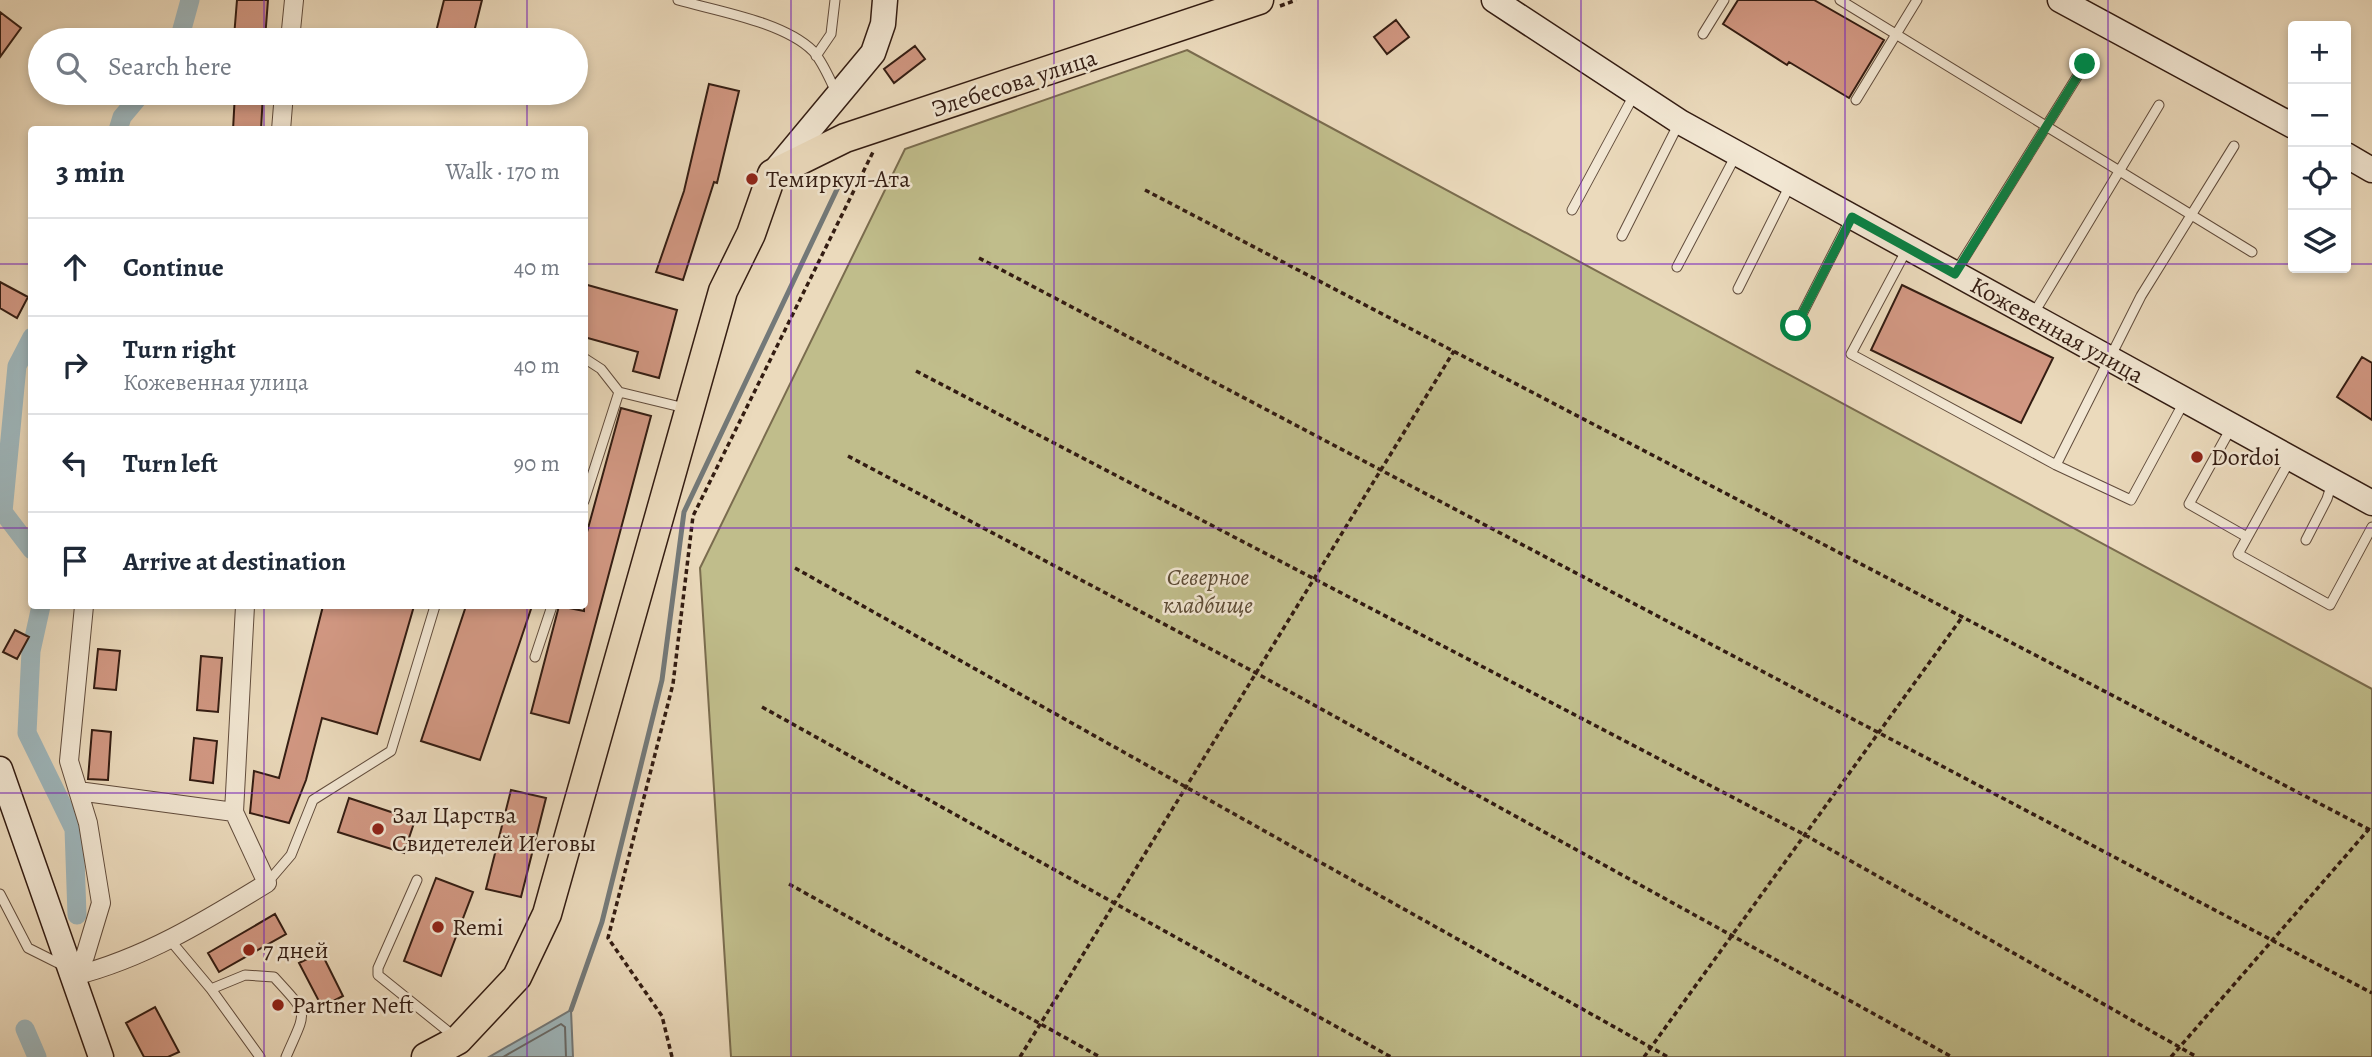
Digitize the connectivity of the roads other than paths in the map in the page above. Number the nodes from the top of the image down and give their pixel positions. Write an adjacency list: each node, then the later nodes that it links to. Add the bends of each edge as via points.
1 (294, 0): 12 (street)
2 (678, 0): 10 (lane)
3 (835, 0): 15 (lane, via 831,34)
4 (885, 0): 18 (street, via 873,53)
5 (1494, 0): 17 (street, Кожевенная улица)
6 (1724, 0): 13 (lane)
7 (1840, 0): 14 (lane)
8 (1917, 0): 14 (lane)
9 (2060, 0): 23 (street)
10 (705, 4): 15 (lane, via 776,29)
11 (1264, 5): 31 (main road, Элебесова улица, via 1210,13 845,138)
12 (291, 28)
13 (1703, 34)
14 (1896, 35): 19 (lane); 25 (lane)
15 (816, 56): 18 (lane)
16 (2085, 64): 25 (lane)
17 (1634, 93): 22 (street, Кожевенная улица); 33 (lane)
18 (838, 95): 31 (street)
19 (1856, 100)
20 (283, 105): 24 (street)
21 (2159, 105): 30 (lane)
22 (1680, 122): 27 (street, Кожевенная улица); 36 (lane)
23 (2288, 123)
24 (281, 126)
25 (2047, 127): 30 (lane); 40 (lane)
26 (2234, 146): 34 (lane)
27 (1736, 153): 32 (street, Кожевенная улица); 39 (lane)
28 (2351, 158): 29 (street)
29 (2372, 170)
30 (2119, 171): 34 (lane); 42 (lane)
31 (772, 174): 48 (main road, via 751,234 723,291)
32 (1791, 184): 35 (street, Кожевенная улица); 41 (lane)
33 (1572, 210)
34 (2190, 214): 38 (lane); 44 (lane, via 2141,296)
35 (1852, 217): 37 (street, Кожевенная улица); 43 (lane)
36 (1622, 236)
37 (1908, 248): 40 (street, Кожевенная улица); 51 (lane, via 1852,354)
38 (2252, 252)
39 (1677, 267)
40 (1955, 274): 42 (street, Кожевенная улица)
41 (1738, 289)
42 (2032, 316): 44 (street, Кожевенная улица)
43 (1796, 326)
44 (2112, 360): 47 (street, Кожевенная улица); 51 (lane)
45 (588, 361): 46 (lane)
46 (619, 392): 48 (lane); 53 (lane)
47 (2185, 400): 49 (street, Кожевенная улица); 51 (lane, via 2131,500)
48 (690, 409): 72 (main road, via 547,914 517,977)
49 (2232, 426): 50 (street, Кожевенная улица); 56 (lane, via 2189,504)
50 (2290, 458): 52 (street, Кожевенная улица); 56 (lane)
51 (2056, 465)
52 (2332, 481): 54 (street, Кожевенная улица); 57 (lane)
53 (588, 489)
54 (2372, 503)
55 (2372, 527): 56 (lane, via 2330,605 2238,554)
56 (2247, 537)
57 (2306, 540)
58 (84, 609): 64 (street, via 69,761)
59 (245, 609): 65 (street)
60 (434, 609): 67 (lane, via 391,751 313,800 291,855)
61 (551, 609): 62 (lane)
62 (536, 657)
63 (0, 769): 70 (street)
64 (78, 790): 65 (street); 70 (street, via 101,903 85,956)
65 (234, 812): 67 (street)
66 (417, 880): 72 (lane, via 378,975)
67 (267, 883): 69 (street)
68 (0, 894): 70 (lane, via 28,948)
69 (170, 940): 70 (street, via 108,967); 71 (lane)
70 (72, 973): 73 (street)
71 (211, 989): 74 (lane); 75 (lane, via 245,975 274,977 302,1008 303,1017)
72 (458, 1040): 76 (main road)
73 (101, 1057)
74 (260, 1057)
75 (286, 1057)
76 (426, 1057)

